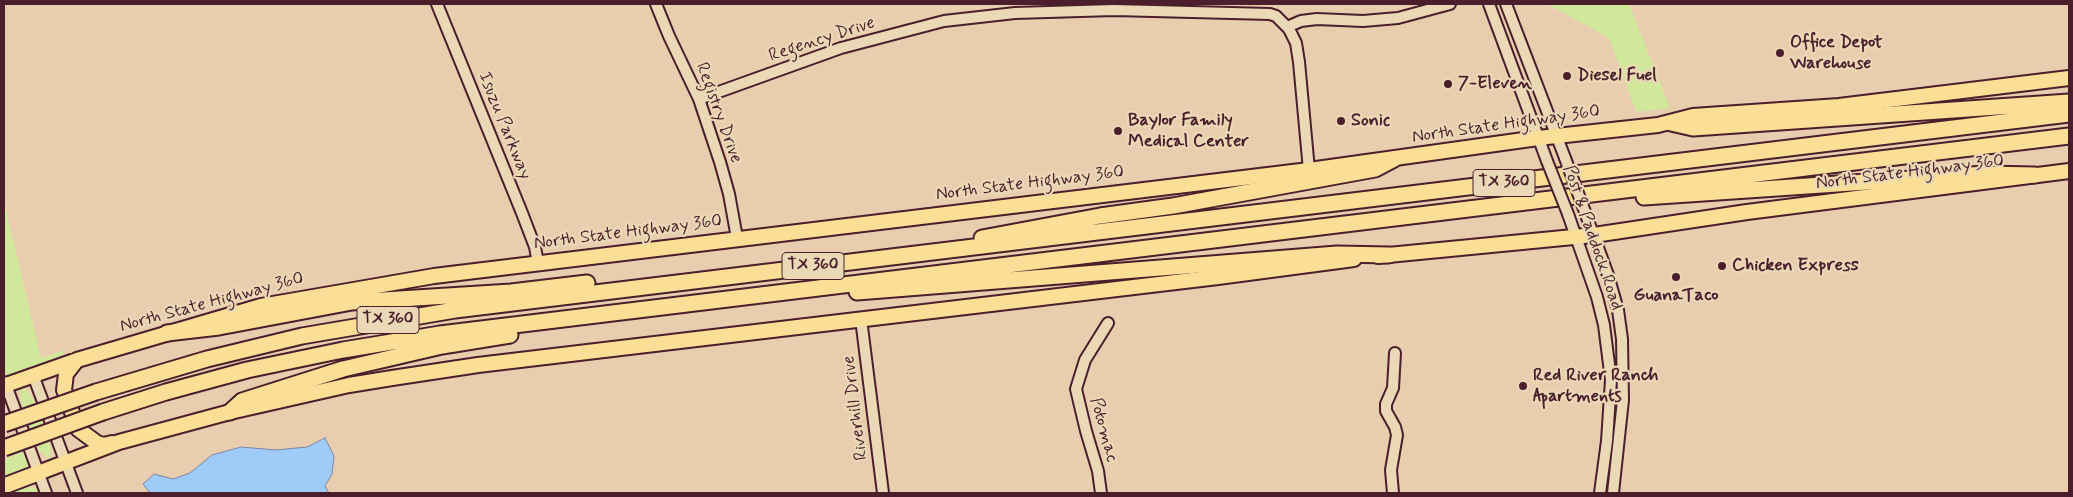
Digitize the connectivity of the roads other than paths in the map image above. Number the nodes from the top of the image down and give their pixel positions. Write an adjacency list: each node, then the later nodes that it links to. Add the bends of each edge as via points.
1 (437, 4): 25 (street, Isuzu Parkway, via 536,247)
2 (656, 4): 8 (street, Registry Drive)
3 (1450, 4): 6 (street, via 1398,18 1301,20)
4 (1489, 4): 14 (street, Post & Paddock Road)
5 (1506, 4): 12 (street, Post & Paddock Road)
6 (1287, 27): 8 (street, Regency Drive, via 1270,14 1223,12 1114,10 970,17 842,48); 16 (street, via 1296,44 1299,62)
7 (2069, 78): 11 (main road, North State Highway 360, via 1839,106 1693,116)
8 (699, 98): 22 (street, Registry Drive, via 722,170)
9 (2069, 102): 11 (highway, via 1693,128)
10 (2069, 114): 23 (highway, TX 360)
11 (1671, 123): 12 (main road, North State Highway 360)
12 (1557, 136): 14 (main road, North State Highway 360); 20 (street, Post & Paddock Road, bridge)
13 (2069, 136): 19 (highway, TX 360)
14 (1538, 138): 15 (main road, North State Highway 360); 21 (street, Post & Paddock Road, bridge)
15 (1394, 158): 16 (main road, North State Highway 360); 23 (highway, via 1375,168 988,236)
16 (1309, 170): 22 (main road, North State Highway 360)
17 (2069, 171): 18 (main road, North State Highway 360)
18 (2035, 175): 19 (highway, via 1985,174 1613,199); 20 (main road, North State Highway 360)
19 (1596, 194): 27 (highway, TX 360)
20 (1594, 235): 21 (main road, North State Highway 360); 34 (street, Post & Paddock Road, via 1618,310)
21 (1576, 237): 24 (main road, North State Highway 360); 35 (street, Post & Paddock Road, via 1602,315)
22 (737, 238): 25 (main road, North State Highway 360)
23 (939, 252): 26 (highway, TX 360)
24 (1389, 254): 27 (highway, via 1337,254 780,298); 29 (main road, North State Highway 360)
25 (538, 263): 31 (main road, North State Highway 360, via 451,273 261,306)
26 (687, 281): 31 (highway, via 669,274 511,292 352,302 219,327); 39 (highway, TX 360, bridge, via 455,310 343,328 207,359)
27 (762, 293): 28 (highway, TX 360)
28 (672, 304): 38 (highway, via 655,314 442,346 343,369 242,401); 41 (highway, TX 360, bridge, via 440,334 247,370 103,412)
29 (862, 319): 38 (main road, North State Highway 360, via 392,378); 47 (street, Riverhill Drive)
30 (1108, 323): 48 (street, Potomac, via 1085,360 1076,389)
31 (167, 333): 33 (main road, North State Highway 360)
32 (1395, 353): 49 (street, via 1394,388 1386,404 1397,435 1391,470)
33 (77, 360): 36 (main road, North State Highway 360); 40 (main road, via 66,374 64,390 78,429 103,445)
34 (1624, 368): 35 (street); 51 (street, Post & Paddock Road)
35 (1610, 372): 50 (street, Post & Paddock Road, via 1610,412)
36 (33, 375): 37 (main road, North State Highway 360); 42 (street)
37 (5, 385): 43 (street)
38 (230, 412): 40 (main road, North State Highway 360)
39 (4, 424)
40 (119, 442): 42 (main road, North State Highway 360)
41 (4, 448)
42 (66, 463): 43 (main road, North State Highway 360); 46 (street)
43 (38, 473): 44 (highway); 45 (street)
44 (4, 486)
45 (46, 493)
46 (77, 493)
47 (882, 493)
48 (1101, 493)
49 (1393, 493)
50 (1600, 493)
51 (1613, 493)

